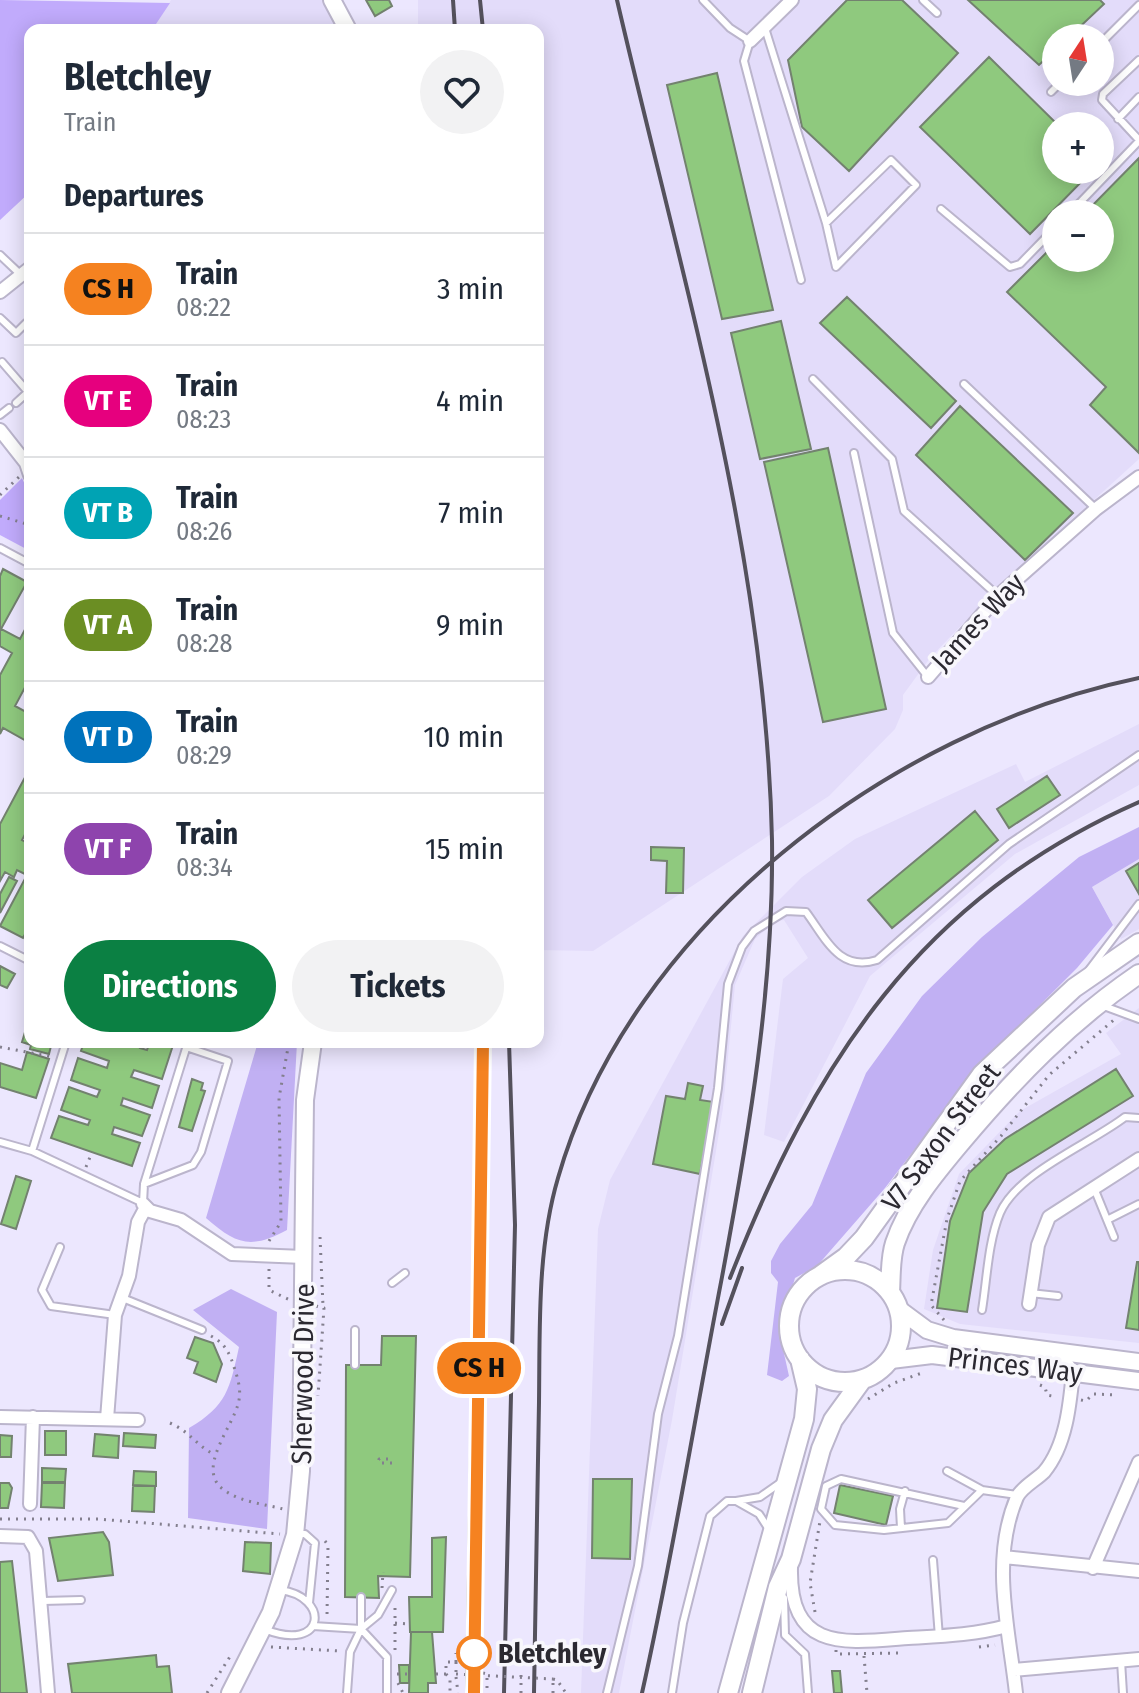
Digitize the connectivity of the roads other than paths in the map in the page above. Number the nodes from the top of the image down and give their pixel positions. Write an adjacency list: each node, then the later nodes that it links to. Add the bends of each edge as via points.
1 (332, 0): 7 (street)
2 (703, 0): 10 (lane)
3 (792, 0): 8 (street)
4 (923, 0): 6 (lane)
5 (1139, 5): 9 (lane)
6 (937, 13)
7 (345, 24)
8 (765, 28): 10 (street); 17 (lane)
9 (1114, 30)
10 (750, 41): 21 (lane, via 744,61)
11 (1139, 60): 13 (lane, via 1103,94 1104,105)
12 (1139, 97): 13 (lane)
13 (1118, 119): 14 (lane)
14 (1139, 140): 15 (lane)
15 (1082, 200)
16 (941, 209): 18 (lane, via 1010,267)
17 (826, 223): 17 (lane, via 891,160 916,185 836,267)
18 (1042, 241)
19 (0, 255): 20 (lane)
20 (24, 271): 22 (street)
21 (801, 280)
22 (0, 292)
23 (0, 318): 24 (lane, via 16,333)
24 (24, 325)
25 (2, 362): 28 (lane)
26 (813, 379): 40 (lane, via 892,459 904,511)
27 (964, 384): 37 (lane)
28 (24, 387)
29 (24, 396): 30 (lane)
30 (16, 403)
31 (9, 408): 32 (lane)
32 (0, 415)
33 (0, 430): 35 (street)
34 (854, 453): 41 (lane, James Way, via 893,633)
35 (24, 465)
36 (1139, 477): 37 (street, James Way)
37 (1096, 509): 40 (street, James Way)
38 (0, 548): 39 (lane)
39 (24, 561)
40 (998, 596): 41 (street, James Way)
41 (928, 677)
42 (1139, 755): 127 (lane, via 1009,844 877,960 845,962 806,912 786,911 754,931 742,947 728,984 718,1088 678,1336 658,1414 638,1566)
43 (1139, 904): 48 (lane)
44 (1139, 943): 48 (main road, V7 Saxon Street)
45 (0, 946): 46 (lane)
46 (24, 958)
47 (1139, 974): 49 (main road, V7 Saxon Street)
48 (1074, 988): 68 (main road, V7 Saxon Street, via 982,1074 864,1238)
49 (1096, 1003): 50 (lane); 70 (main road, V7 Saxon Street, via 1002,1093 942,1165 905,1218 893,1247)
50 (1139, 1019)
51 (64, 1048): 57 (lane)
52 (188, 1048): 59 (lane)
53 (196, 1048): 59 (lane, via 228,1061 201,1152 193,1165)
54 (312, 1048): 66 (street, Sherwood Drive, via 305,1100)
55 (1139, 1118): 75 (lane, via 1125,1117 1009,1197 999,1215)
56 (0, 1142): 57 (lane)
57 (32, 1151): 62 (lane)
58 (1139, 1159): 60 (street)
59 (144, 1184): 62 (lane)
60 (1094, 1188): 63 (lane); 73 (street, via 1049,1217 1041,1229)
61 (1139, 1204): 63 (lane)
62 (144, 1205): 66 (street, via 181,1220 232,1254); 72 (street)
63 (1107, 1220): 64 (lane)
64 (1114, 1237)
65 (60, 1247): 76 (lane, via 42,1290 51,1306)
66 (304, 1257): 101 (street, Sherwood Drive, via 301,1471)
67 (405, 1273): 69 (lane)
68 (821, 1275): 70 (main road, via 858,1271); 80 (main road, via 803,1288 790,1318 791,1339)
69 (392, 1283)
70 (890, 1292): 74 (main road)
71 (1058, 1296): 73 (lane)
72 (120, 1297): 76 (street); 77 (lane)
73 (1030, 1298)
74 (900, 1310): 79 (street, Princes Way, via 927,1330 953,1338); 81 (main road, via 900,1336)
75 (982, 1310)
76 (115, 1315): 89 (street)
77 (202, 1330)
78 (355, 1330): 83 (lane)
79 (1045, 1350): 82 (street, Princes Way); 84 (street)
80 (800, 1359): 85 (main road, via 833,1381); 93 (main road, via 807,1389 804,1419)
81 (891, 1360): 84 (street, Princes Way, via 932,1355); 85 (main road)
82 (1139, 1362)
83 (355, 1365)
84 (1073, 1372): 86 (street, Princes Way); 96 (street, via 1062,1435 1046,1469)
85 (862, 1380): 105 (main road, via 833,1420 821,1449)
86 (1139, 1381)
87 (0, 1417): 88 (street)
88 (33, 1417): 89 (street); 98 (street)
89 (107, 1419): 90 (street)
90 (138, 1420)
91 (1139, 1462): 107 (street)
92 (947, 1471): 94 (lane)
93 (788, 1476): 97 (lane, via 760,1497); 103 (main road)
94 (982, 1490): 96 (lane); 99 (lane)
95 (905, 1491): 99 (lane); 100 (lane); 100 (lane, via 841,1479 826,1486 821,1509 835,1525)
96 (1018, 1495): 104 (street)
97 (736, 1501): 103 (lane, via 759,1514); 128 (lane, via 727,1501 710,1516)
98 (30, 1504)
99 (964, 1506): 100 (lane, via 948,1523)
100 (901, 1528)
101 (287, 1534): 109 (street, Sherwood Drive); 114 (lane, via 305,1534 315,1543)
102 (0, 1536): 113 (street, via 28,1537 36,1551)
103 (773, 1538): 129 (main road)
104 (1004, 1557): 107 (street); 116 (street)
105 (791, 1559): 119 (street, via 795,1608 809,1628 836,1642); 130 (main road, via 778,1587); 131 (lane, via 783,1606 785,1635 805,1654)
106 (933, 1560): 119 (lane)
107 (1093, 1568): 108 (street)
108 (1139, 1571)
109 (280, 1590): 114 (lane); 117 (street, Sherwood Drive)
110 (392, 1590): 118 (lane, via 378,1615)
111 (361, 1597): 118 (lane)
112 (81, 1600): 113 (lane)
113 (43, 1601): 123 (street)
114 (309, 1603): 115 (lane)
115 (313, 1626): 117 (lane, via 294,1638); 118 (lane)
116 (1007, 1626): 119 (street); 122 (street)
117 (263, 1629): 124 (street, Sherwood Drive)
118 (361, 1629): 125 (lane, via 350,1652); 126 (lane, via 387,1657)
119 (939, 1637)
120 (1139, 1659): 121 (street)
121 (1121, 1661): 122 (street); 133 (lane)
122 (1014, 1670): 132 (street)
123 (48, 1693)
124 (230, 1693)
125 (347, 1693)
126 (387, 1693)
127 (607, 1693)
128 (672, 1693)
129 (728, 1693)
130 (752, 1693)
131 (808, 1693)
132 (1016, 1693)
133 (1123, 1693)

